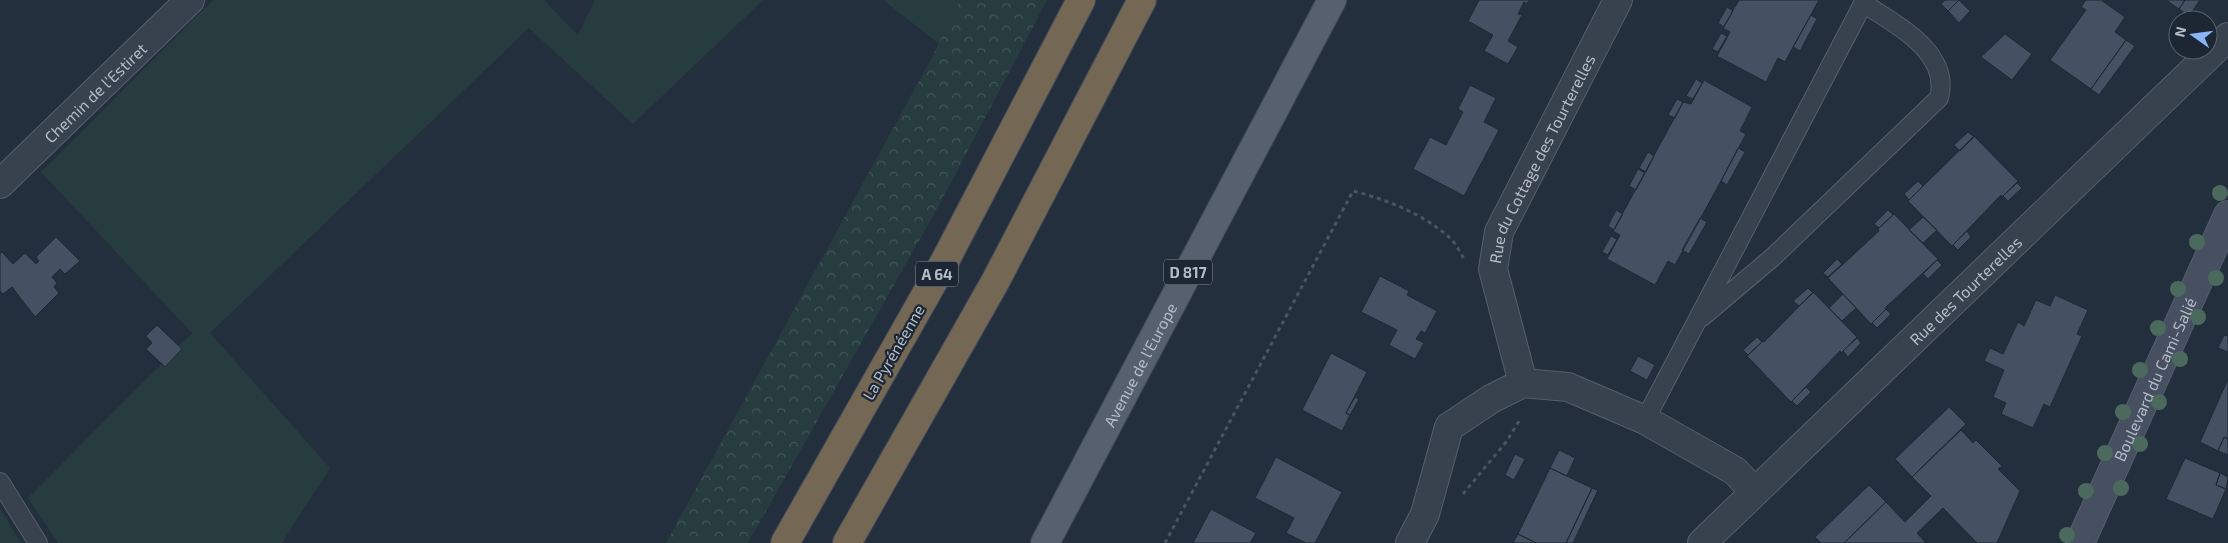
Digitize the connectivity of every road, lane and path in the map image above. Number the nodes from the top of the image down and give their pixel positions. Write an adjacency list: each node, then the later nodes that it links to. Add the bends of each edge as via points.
1 (190, 0): 8 (street, Chemin de l'Estiret)
2 (1082, 0): 18 (highway, La Pyrénéenne / A 64, via 946,259)
3 (1142, 0): 19 (highway, via 995,282)
4 (1332, 0): 20 (main road, Avenue de l'Europe / D 817)
5 (1618, 0): 10 (street, Rue du Cottage des Tourterelles, via 1499,232)
6 (1864, 2): 11 (lane); 11 (lane, via 1900,26 1930,53 1940,70 1942,86 1939,98 1773,258)
7 (2228, 37): 15 (street, Rue des Tourterelles)
8 (0, 184)
9 (2228, 215): 24 (street, Boulevard du Cami-Salié)
10 (1493, 270): 12 (street, Rue du Cottage des Tourterelles); 21 (path, via 1471,279 1452,240 1404,208 1353,191)
11 (1696, 322): 13 (lane)
12 (1533, 384): 13 (street, via 1568,387); 16 (path, via 1506,442); 22 (street, via 1491,399 1448,427 1425,514)
13 (1645, 420): 15 (street, via 1736,472)
14 (0, 482): 17 (lane)
15 (1754, 491): 23 (street, Rue des Tourterelles)
16 (1462, 496)
17 (38, 543)
18 (785, 543)
19 (847, 543)
20 (1045, 543)
21 (1165, 543)
22 (1410, 543)
23 (1702, 543)
24 (2080, 543)

